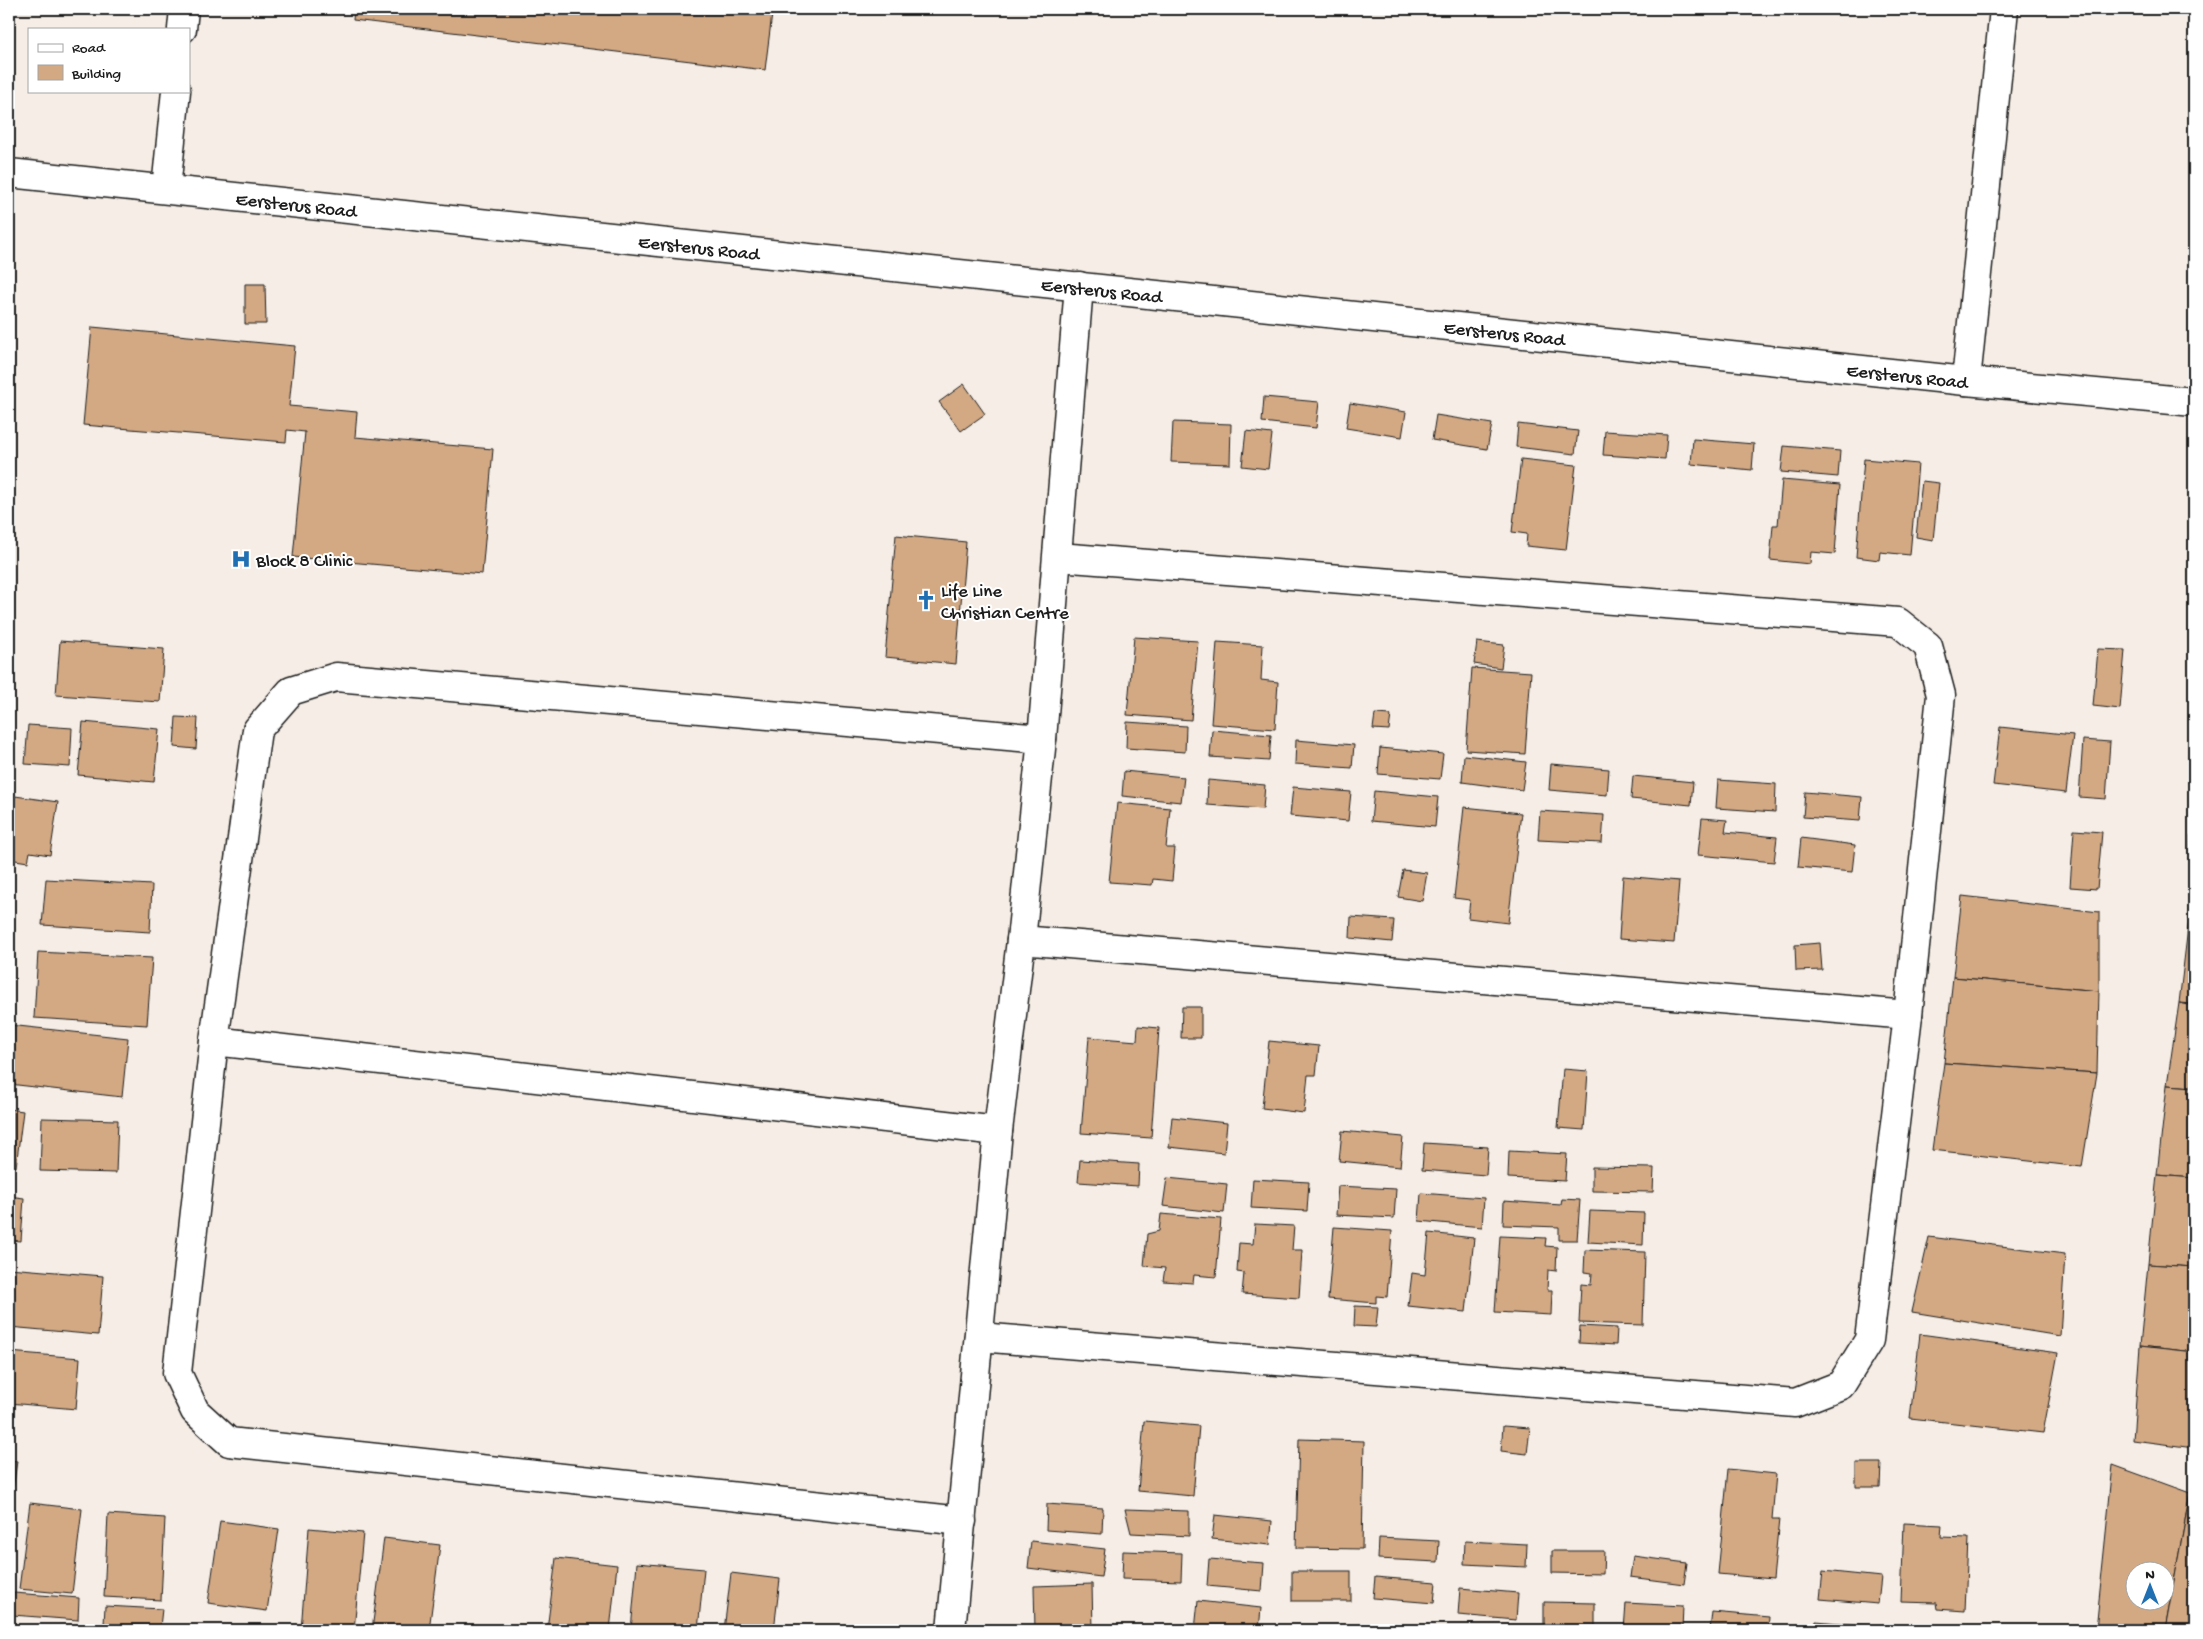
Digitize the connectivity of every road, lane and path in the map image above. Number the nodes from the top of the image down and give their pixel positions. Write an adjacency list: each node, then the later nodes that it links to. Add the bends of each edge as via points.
1 (184, 9): 3 (street)
2 (2004, 9): 8 (street)
3 (182, 28)
4 (176, 92): 6 (street)
5 (9, 173): 6 (street, Eersterus Road)
6 (166, 189): 7 (street, Eersterus Road)
7 (1079, 286): 8 (street, Eersterus Road); 10 (street)
8 (1966, 380): 9 (street, Eersterus Road)
9 (2194, 402)
10 (1058, 557): 11 (street); 13 (street, via 1898,622 1928,646 1941,695)
11 (1042, 738): 12 (street); 14 (street, via 336,677 291,691 257,730)
12 (1021, 940): 13 (street); 15 (street)
13 (1908, 1015): 16 (street, via 1869,1340 1841,1384 1795,1403)
14 (214, 1041): 15 (street); 17 (street, via 177,1373 195,1411 230,1442)
15 (998, 1132): 16 (street)
16 (979, 1337): 17 (street)
17 (962, 1521): 18 (street)
18 (951, 1630)

